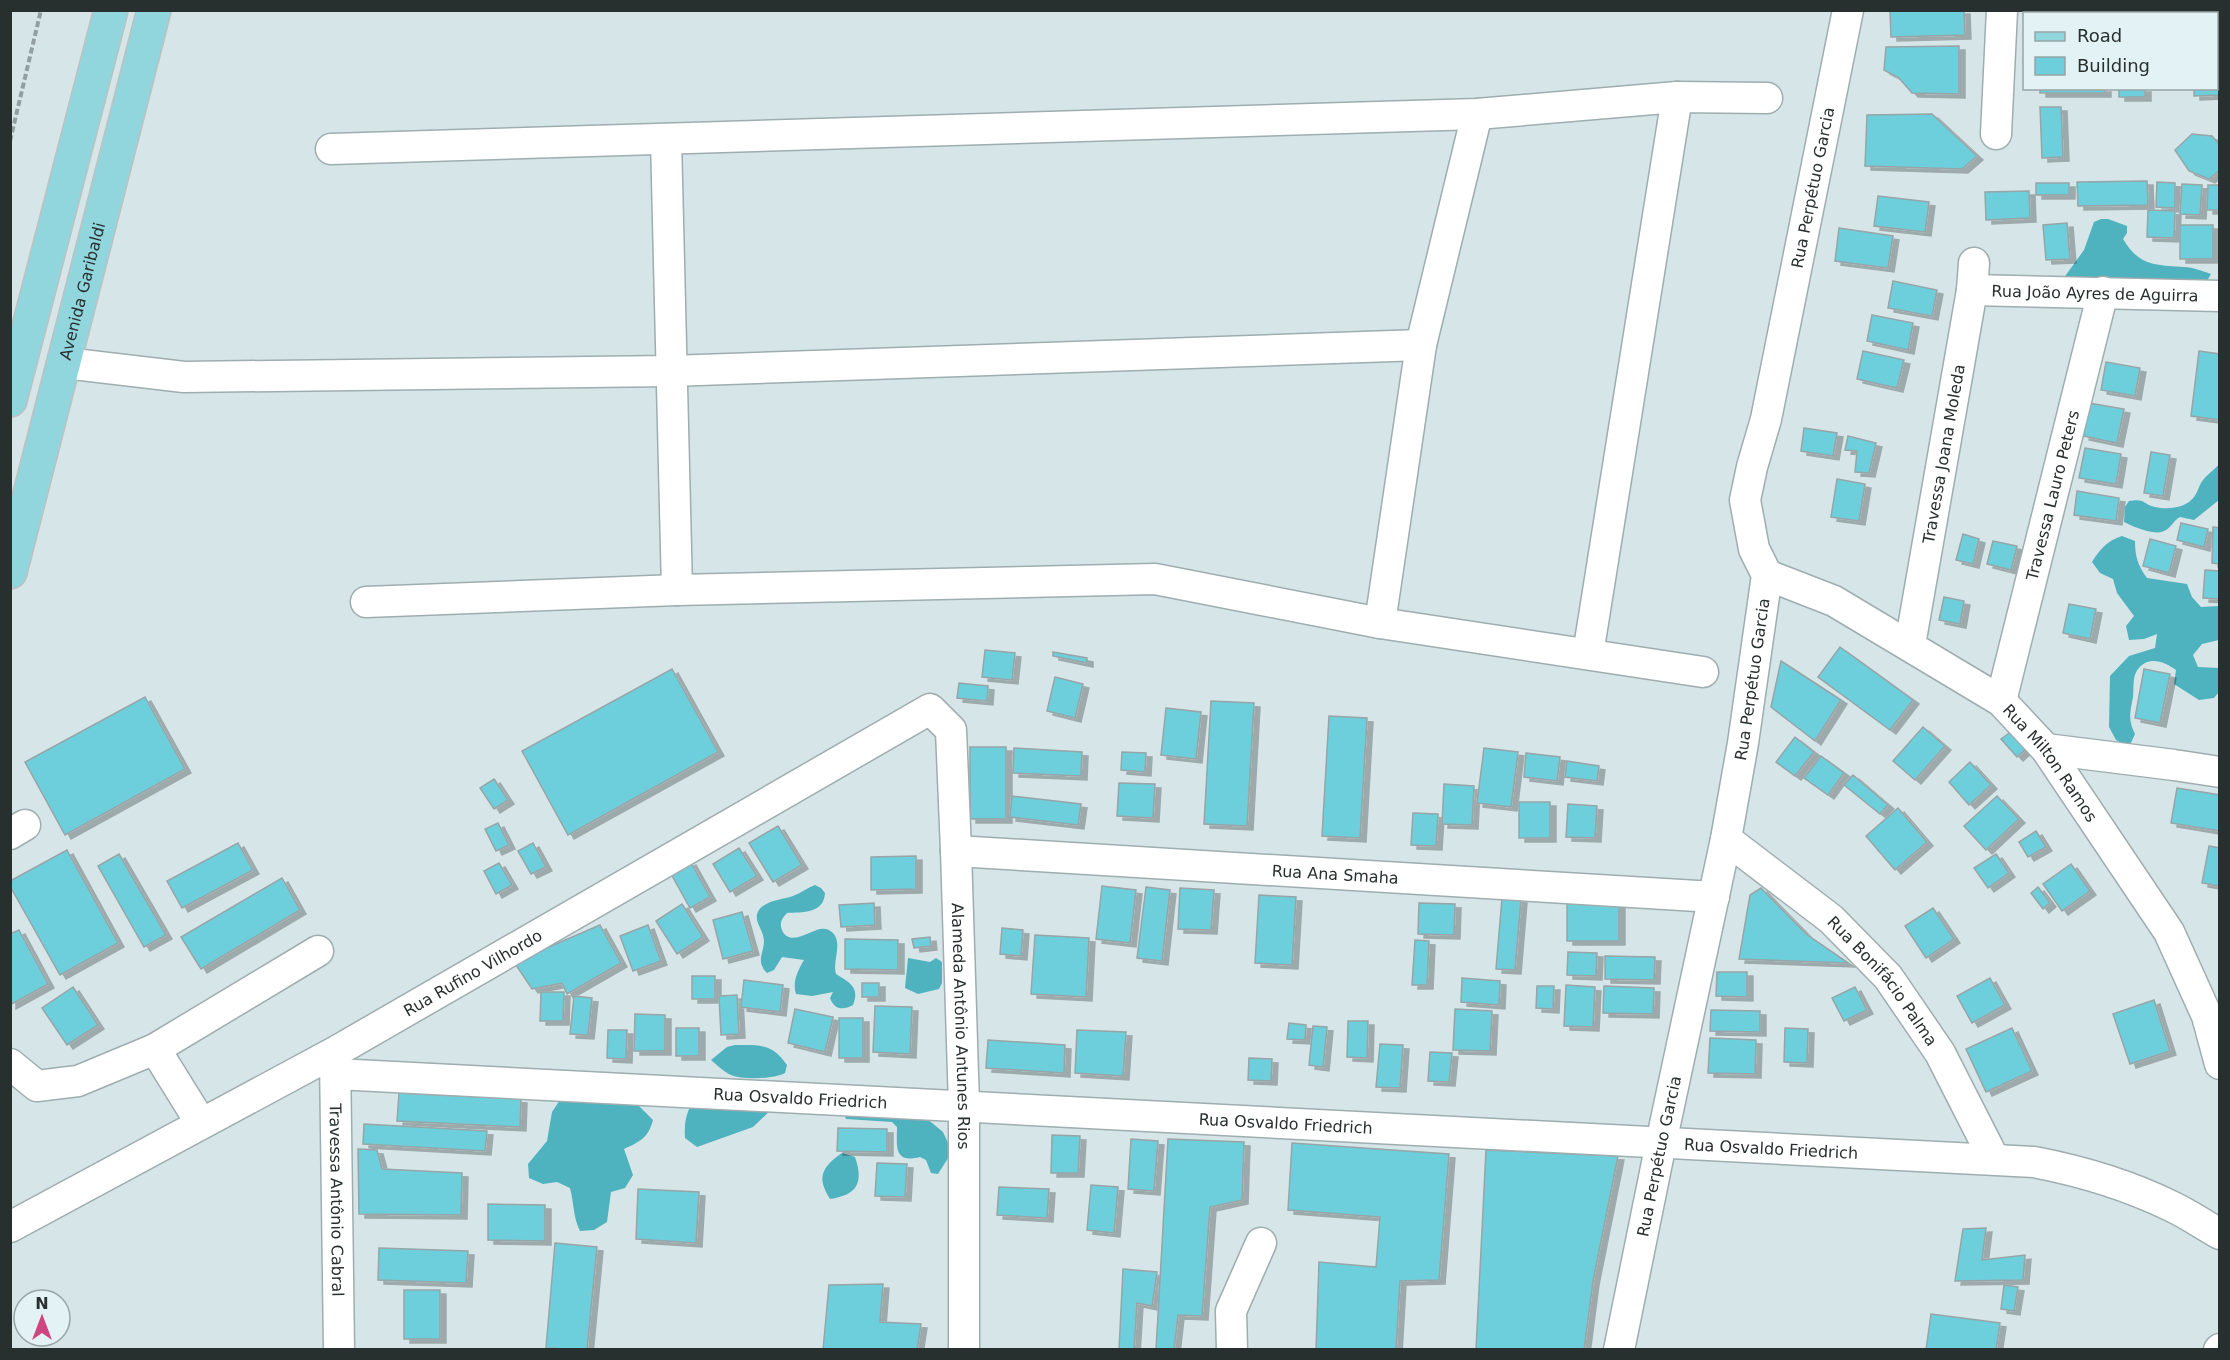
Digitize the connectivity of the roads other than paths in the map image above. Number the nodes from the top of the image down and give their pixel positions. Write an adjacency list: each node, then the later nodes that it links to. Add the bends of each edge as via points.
1 (111, 10): 11 (main road)
2 (154, 10): 12 (main road, Avenida Garibaldi)
3 (1848, 10): 21 (street, Rua Perpétuo Garcia, via 1766,419 1745,500 1754,549)
4 (2002, 10): 8 (street)
5 (1677, 97): 6 (street); 7 (street); 26 (street)
6 (1767, 98)
7 (1478, 114): 9 (street); 16 (street)
8 (1996, 134)
9 (666, 139): 10 (street); 18 (street)
10 (331, 149)
11 (73, 157): 12 (main road); 19 (main road)
12 (112, 168): 17 (main road, Avenida Garibaldi)
13 (1973, 276): 14 (street, Rua João Ayres de Aguirra); 25 (street, Travessa Joana Moleda)
14 (2103, 292): 15 (street, Rua João Ayres de Aguirra); 28 (street, Travessa Lauro Peters)
15 (2220, 296)
16 (1421, 345): 18 (street); 24 (street)
17 (65, 363): 18 (street, via 184,377); 20 (main road, Avenida Garibaldi)
18 (670, 371): 22 (street)
19 (10, 400)
20 (10, 572)
21 (1767, 575): 25 (street, Rua Milton Ramos, via 1834,601); 32 (street, Rua Perpétuo Garcia)
22 (677, 590): 23 (street); 24 (street, via 1155,579)
23 (366, 602)
24 (1380, 623): 26 (street)
25 (1910, 645): 28 (street, Rua Milton Ramos)
26 (1588, 654): 27 (street)
27 (1702, 672)
28 (2001, 701): 30 (street, Rua Milton Ramos)
29 (930, 709): 33 (street, Alameda Antônio Antunes Rios, via 951,730); 37 (street, Rua Rufino Vilhordo)
30 (2046, 749): 31 (street); 39 (street, Rua Milton Ramos, via 2169,932 2206,1016)
31 (2220, 772)
32 (1726, 839): 34 (street, Rua Perpétuo Garcia); 43 (street, Rua Bonifácio Palma, via 1831,919 1888,977 1940,1053)
33 (956, 851): 34 (street, Rua Ana Smaha); 40 (street, Alameda Antônio Antunes Rios)
34 (1714, 897): 42 (street, Rua Perpétuo Garcia)
35 (318, 951): 36 (street)
36 (155, 1048): 38 (street, via 78,1082 37,1086); 41 (street)
37 (335, 1063): 40 (street, Rua Osvaldo Friedrich); 41 (street, Rua Rufino Vilhordo); 47 (street, Travessa Antônio Cabral)
38 (10, 1064)
39 (2220, 1064)
40 (964, 1106): 42 (street, Rua Osvaldo Friedrich); 48 (street, Alameda Antônio Antunes Rios)
41 (201, 1123): 44 (street, Rua Rufino Vilhordo)
42 (1661, 1143): 43 (street, Rua Osvaldo Friedrich); 50 (street, Rua Perpétuo Garcia)
43 (1994, 1159): 45 (street, Rua Osvaldo Friedrich, via 2072,1169 2173,1206)
44 (10, 1227)
45 (2220, 1234)
46 (1261, 1243): 49 (street, via 1230,1311)
47 (339, 1350)
48 (964, 1350)
49 (1232, 1350)
50 (1619, 1350)

